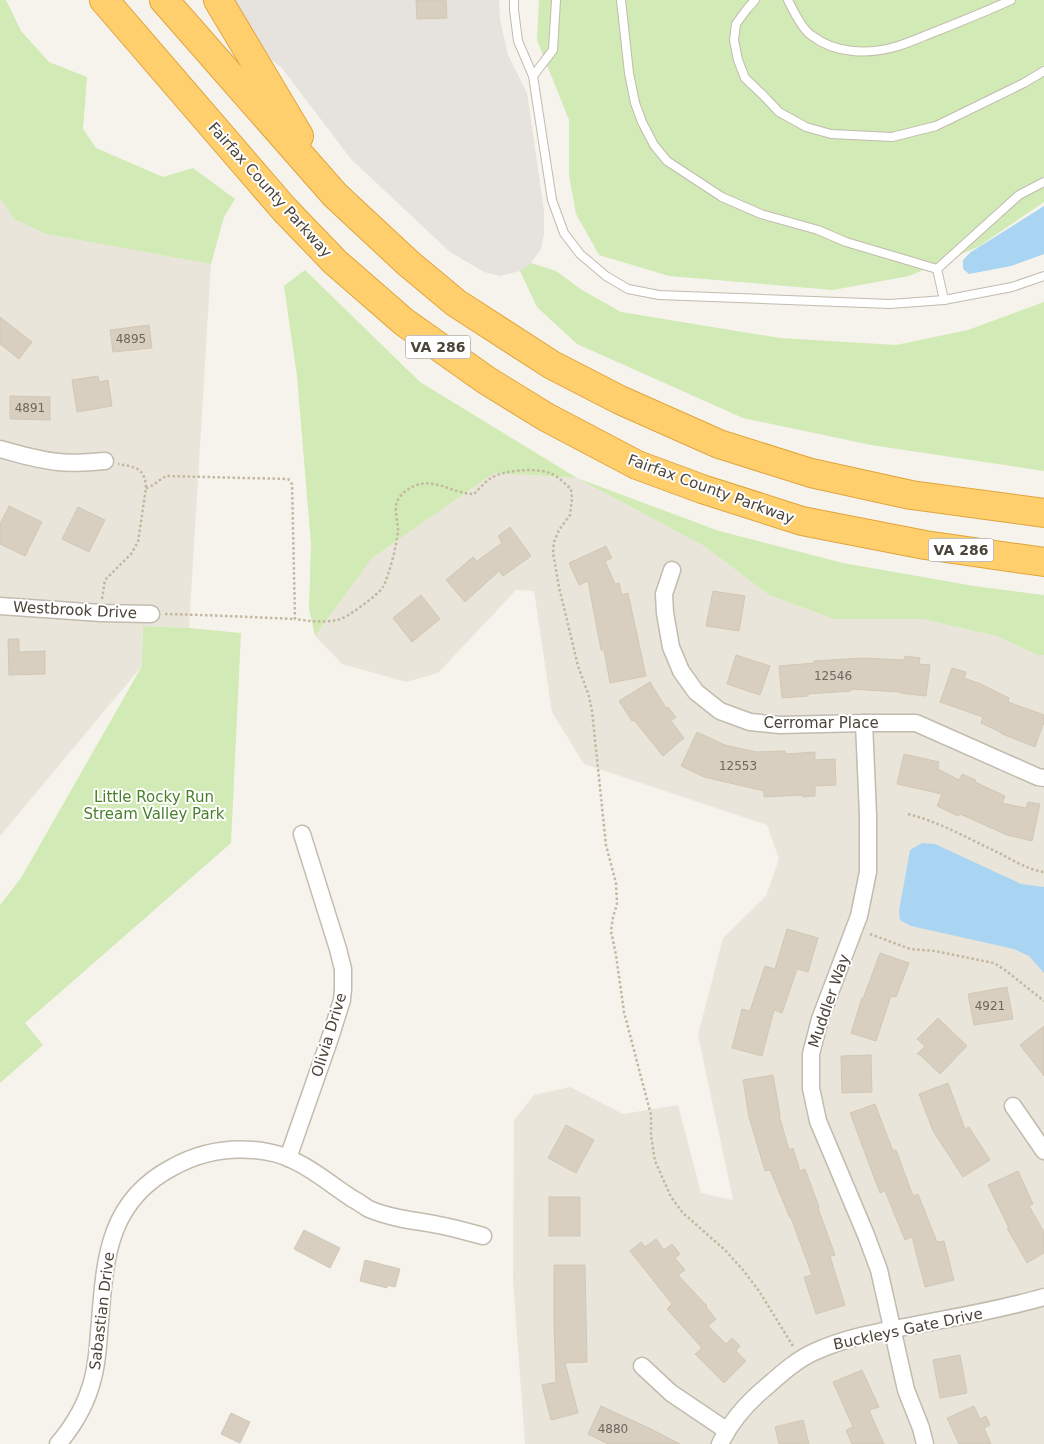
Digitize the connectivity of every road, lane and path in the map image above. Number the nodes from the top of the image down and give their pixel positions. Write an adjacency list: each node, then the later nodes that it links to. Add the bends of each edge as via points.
1 (104, 0): 21 (highway, Fairfax County Parkway / VA 286, via 284,209 336,262 411,327 486,380 546,416 637,464 802,521)
2 (164, 0): 13 (highway, VA 286)
3 (218, 0): 13 (highway)
4 (514, 0): 11 (lane, via 518,41)
5 (556, 0): 11 (lane, via 553,50)
6 (621, 0): 14 (lane, via 635,103 654,145 667,161 722,197 761,214)
7 (756, 0): 10 (lane, via 736,24 734,40 745,78 779,112 806,127 831,134 892,137 936,126)
8 (788, 0): 9 (lane, via 809,34 828,46 849,51 872,51 898,47)
9 (1011, 0)
10 (1044, 71)
11 (533, 76): 16 (lane, via 552,200 564,233 580,254 628,289 659,295 890,304)
12 (1044, 182): 14 (lane, via 1019,195)
13 (335, 195): 20 (highway, VA 286, via 456,303 552,365 620,400 719,444 811,473 911,495)
14 (937, 269): 16 (lane)
15 (1044, 276): 16 (lane, via 1012,288)
16 (944, 300)
17 (0, 449): 18 (street, via 58,462)
18 (105, 461): 19 (path, via 137,468 146,480)
19 (146, 488): 24 (path, via 138,542 106,580); 26 (path, via 166,476 288,479 292,484)
20 (1044, 513)
21 (1044, 562)
22 (672, 570): 27 (street, Cerromar Place, via 664,594 671,647 681,671 696,692 720,711 750,722 780,725)
23 (0, 606): 24 (street, Westbrook Drive)
24 (101, 613): 25 (street, Westbrook Drive)
25 (151, 614): 26 (path)
26 (295, 619): 40 (path, via 316,622 338,620 348,616 382,588 398,531 396,504 402,494 414,486 438,484 474,494 498,474 534,470 553,474 571,489 570,515 554,542 553,554 578,666 592,711 606,845 616,883 617,904 611,931 624,1012 651,1115 655,1161 671,1197 683,1213 743,1270)
27 (864, 723): 28 (street, Cerromar Place, via 916,723); 39 (street, Muddler Way, via 868,872 859,916 820,1019 811,1054 811,1088 818,1121 879,1270)
28 (1044, 778)
29 (908, 814): 31 (path)
30 (302, 834): 36 (street, Olivia Drive, via 338,949 344,988)
31 (1044, 872)
32 (870, 934): 33 (path, via 910,948 994,963)
33 (1044, 1001)
34 (1013, 1106): 35 (street)
35 (1044, 1150)
36 (288, 1158): 37 (street, Sabastian Drive, via 368,1208 396,1218); 43 (street, Sabastian Drive, via 248,1149 200,1155 155,1177 134,1198 117,1225 107,1253 97,1362 90,1392 71,1429)
37 (483, 1236)
38 (1044, 1297): 39 (street, Buckleys Gate Drive, via 1014,1306)
39 (892, 1329): 40 (street, Buckleys Gate Drive, via 843,1340); 44 (street, Muddler Way, via 906,1390)
40 (801, 1360): 42 (street, Buckleys Gate Drive, via 755,1396)
41 (642, 1366): 42 (street)
42 (723, 1437)
43 (58, 1444)
44 (925, 1444)

